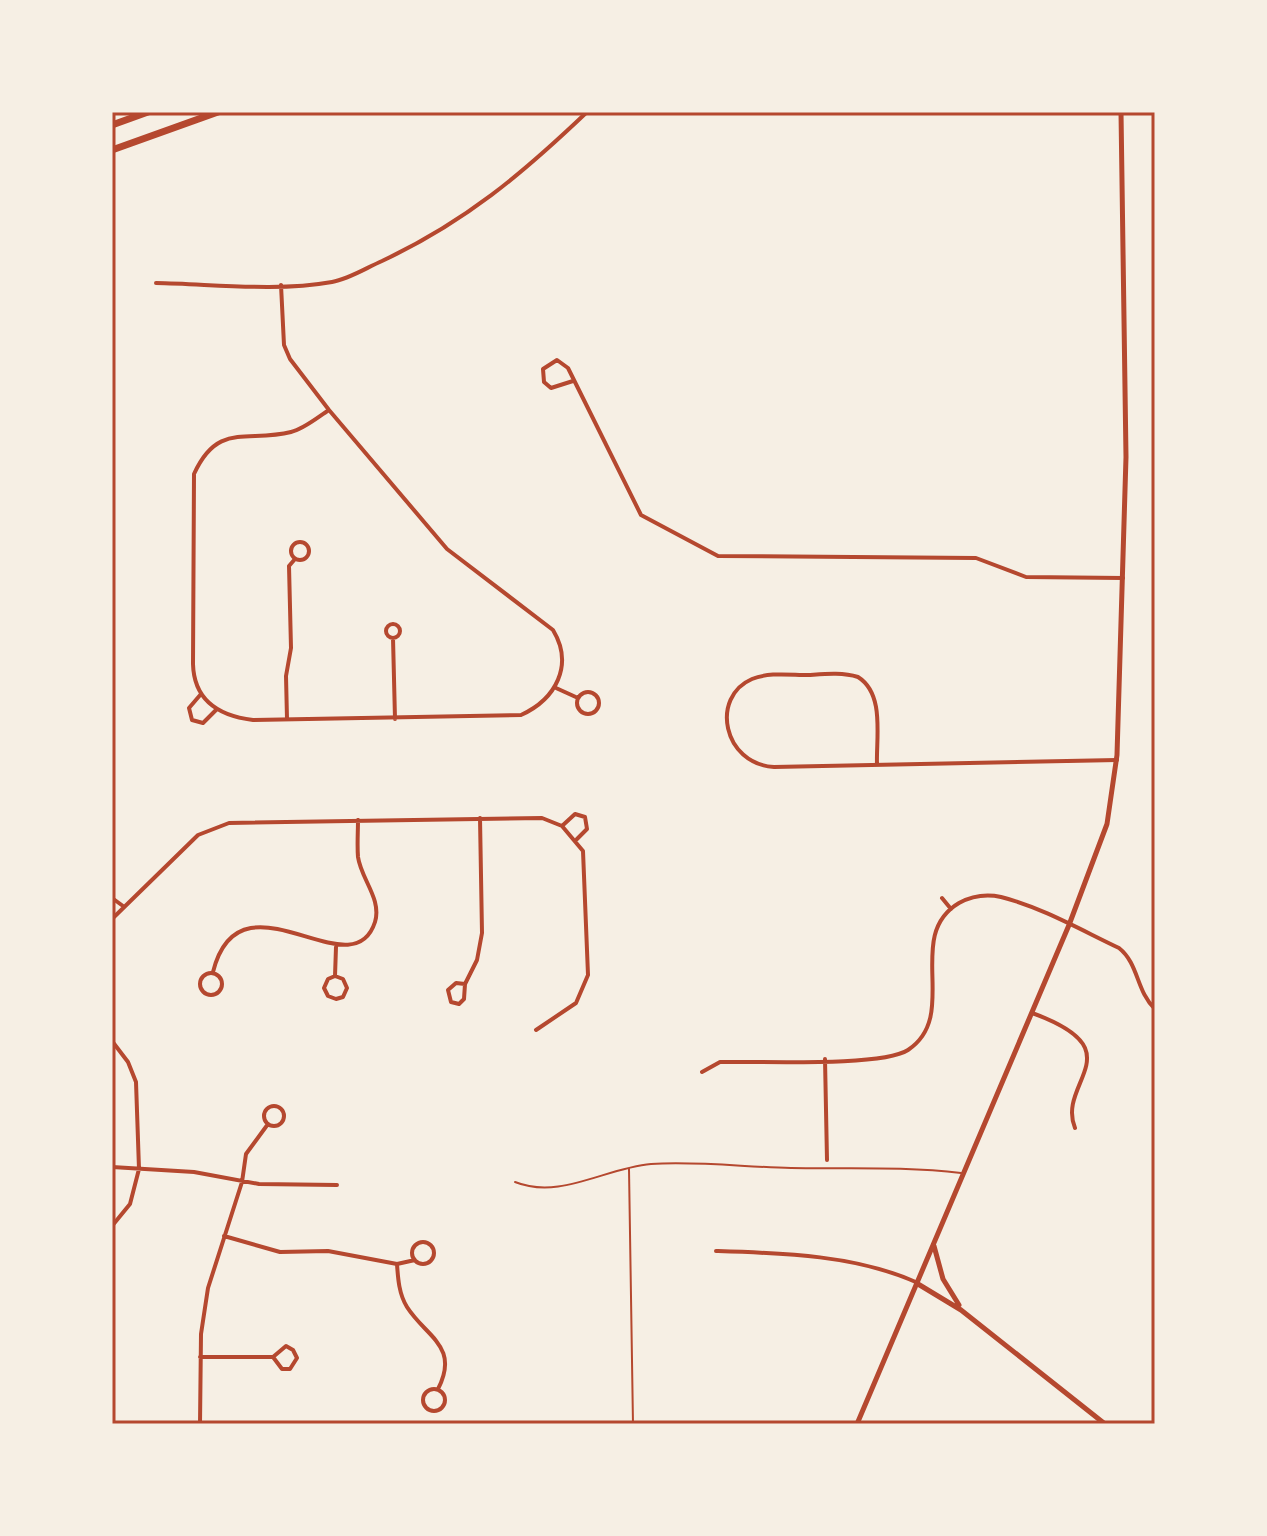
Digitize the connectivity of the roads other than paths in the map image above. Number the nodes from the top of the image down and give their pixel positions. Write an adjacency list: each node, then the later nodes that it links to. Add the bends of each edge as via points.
1 (148, 112): 5 (highway)
2 (218, 112): 6 (highway)
3 (587, 112): 8 (street, via 514,181 430,238 340,281)
4 (1121, 112): 12 (street)
5 (112, 125)
6 (112, 150)
7 (156, 283): 8 (street)
8 (281, 285): 10 (street, via 284,345)
9 (573, 381): 9 (street, via 561,362 549,362 543,369 544,382 551,388); 12 (street, via 641,515 718,556 976,558 1026,577)
10 (329, 410): 14 (street, via 447,549 553,630 562,650); 15 (street, via 293,432 220,441 194,474 193,664)
11 (295, 559): 11 (street, via 291,547 305,543 307,556); 18 (street, via 289,566)
12 (1123, 578): 20 (street)
13 (393, 638): 19 (street)
14 (556, 688): 16 (street); 19 (street, via 521,715)
15 (201, 694): 17 (street); 17 (street, via 189,708 192,720 203,723)
16 (578, 698): 16 (street, via 582,712 598,707 592,692)
17 (216, 710): 18 (street, via 230,717)
18 (287, 719): 19 (street)
19 (395, 719)
20 (1117, 760): 21 (street); 31 (street, via 1107,824)
21 (877, 765): 21 (street, via 753,763 730,737 732,698 745,683 765,676 858,677 875,699)
22 (480, 818): 23 (street); 24 (street, via 542,818); 35 (street, via 482,933)
23 (358, 820): 28 (street, via 220,825 198,835); 32 (street, via 358,858 375,902 375,922 359,941)
24 (562, 826): 25 (street); 25 (street, via 575,814 585,817 587,829)
25 (577, 839): 38 (street, via 585,859 588,975 576,1003)
26 (112, 898): 28 (street)
27 (942, 898): 29 (street)
28 (123, 906): 30 (street)
29 (951, 909): 31 (street, via 967,899 991,895); 40 (street, via 933,940 934,1004 923,1036 908,1050 889,1057)
30 (112, 919)
31 (1069, 925): 36 (street, via 1126,954 1140,990); 37 (street)
32 (336, 947): 33 (street, via 284,928 251,929 223,947); 34 (street)
33 (213, 972): 33 (street, via 200,981 209,995 222,985)
34 (335, 976): 34 (street, via 324,988 336,999 347,988)
35 (465, 984): 35 (street, via 450,986 451,1002 464,999)
36 (1155, 1009)
37 (1032, 1013): 43 (street, via 1067,1027 1083,1046 1087,1068 1072,1111); 48 (street)
38 (536, 1030)
39 (112, 1041): 47 (street, via 136,1082)
40 (825, 1059): 41 (street, via 720,1062); 44 (street)
41 (702, 1072)
42 (268, 1124): 42 (street, via 281,1124 280,1108 265,1112); 49 (street, via 246,1154)
43 (1075, 1128)
44 (827, 1160)
45 (112, 1167): 47 (street)
46 (629, 1167): 48 (lane, via 735,1164); 50 (lane, via 560,1188 534,1190); 64 (lane)
47 (139, 1169): 49 (street); 52 (street, via 130,1204)
48 (963, 1173): 54 (street)
49 (242, 1182): 51 (street); 53 (street)
50 (515, 1182)
51 (337, 1185)
52 (112, 1226)
53 (224, 1236): 57 (street, via 280,1252 328,1251); 60 (street, via 203,1310)
54 (934, 1246): 58 (street); 59 (street, via 943,1279)
55 (716, 1251): 58 (street, via 798,1256 888,1272)
56 (415, 1260): 56 (street, via 432,1259 431,1245 414,1246); 57 (street)
57 (397, 1264): 62 (street, via 408,1308 440,1345 444,1374)
58 (918, 1284): 59 (street); 65 (street)
59 (961, 1310): 66 (street)
60 (200, 1357): 61 (street); 63 (street)
61 (273, 1357): 61 (street, via 282,1369 290,1369 297,1358 286,1346)
62 (438, 1389): 62 (street, via 425,1394 431,1410 444,1405)
63 (200, 1424)
64 (633, 1424)
65 (857, 1424)
66 (1105, 1424)

